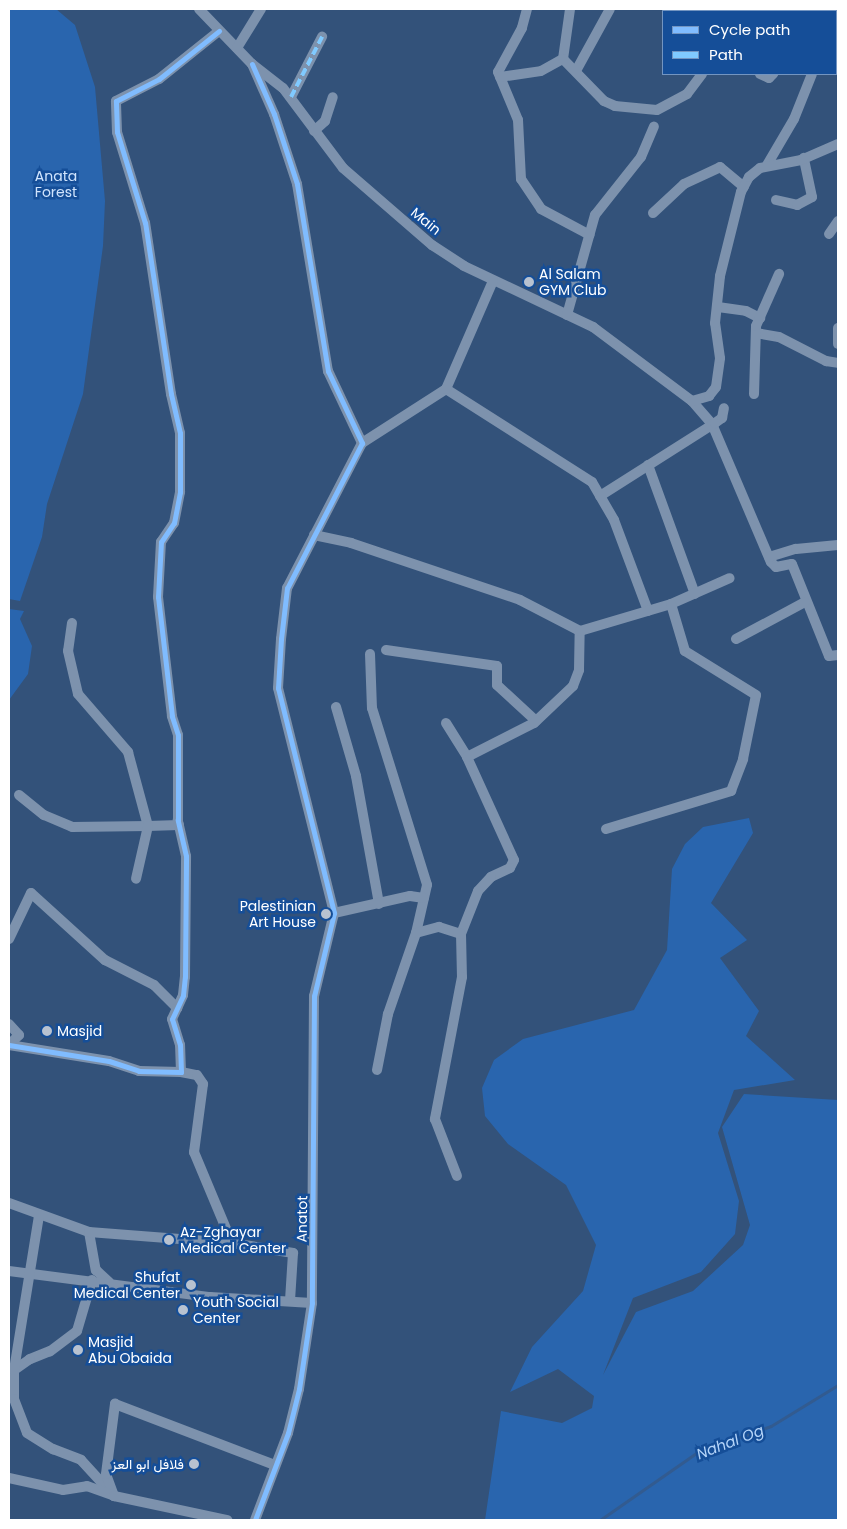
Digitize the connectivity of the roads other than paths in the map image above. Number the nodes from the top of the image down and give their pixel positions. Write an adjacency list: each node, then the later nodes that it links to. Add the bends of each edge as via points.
1 (199, 9): 6 (street, Main)
2 (261, 9): 8 (street)
3 (527, 9): 14 (street, via 522,28 499,66)
4 (570, 9): 9 (street)
5 (610, 9): 11 (street)
6 (219, 30): 8 (street, Main); 66 (street, via 159,79 116,100 117,132 147,232 170,394 180,433 180,492 174,523 161,542 158,597 172,716 178,735)
7 (322, 37): 18 (street)
8 (237, 48): 10 (street, Main)
9 (563, 59): 11 (street); 14 (street, via 541,70)
10 (252, 64): 15 (street, Main); 16 (street)
11 (577, 69): 12 (street, via 604,100 651,110 668,106 687,94)
12 (701, 75)
13 (812, 75): 23 (street, via 794,119)
14 (500, 77): 29 (street, via 518,120 519,166 526,188 552,218)
15 (283, 88): 16 (street, via 272,87); 18 (street, Main)
16 (268, 96): 44 (street, via 297,184 328,371)
17 (333, 96): 20 (street, via 325,122)
18 (290, 97): 20 (street, Main)
19 (654, 127): 29 (street, via 641,157 595,215)
20 (314, 131): 31 (street, Main, via 343,168 382,204 449,257)
21 (838, 144): 22 (street)
22 (804, 158): 23 (street); 25 (street, via 812,197 798,205)
23 (767, 166): 24 (street, via 749,177)
24 (744, 187): 26 (street, via 720,167 684,184); 32 (street, via 722,266)
25 (776, 200)
26 (653, 213)
27 (838, 220): 28 (street)
28 (829, 234)
29 (590, 235): 33 (street)
30 (780, 274): 34 (street)
31 (493, 281): 33 (street, Main); 39 (street)
32 (718, 307): 34 (street, via 746,311); 41 (street, via 716,386 709,396)
33 (567, 315): 41 (street, Main, via 613,340)
34 (760, 318): 36 (street)
35 (838, 328): 37 (street)
36 (756, 333): 38 (street, via 779,337 826,362); 40 (street)
37 (838, 344)
38 (838, 363)
39 (446, 389): 44 (street); 46 (street, via 562,461 592,482)
40 (754, 394)
41 (688, 399): 43 (street, Main)
42 (724, 408): 43 (street, via 722,418)
43 (712, 424): 45 (street); 49 (street, Main)
44 (362, 443): 47 (street)
45 (648, 465): 46 (street); 51 (street)
46 (600, 496): 54 (street, via 614,520)
47 (314, 535): 56 (street, via 351,543 520,600); 72 (street, via 287,588 278,688)
48 (838, 545): 49 (street, via 796,549)
49 (769, 557): 52 (street, via 776,567 792,564)
50 (730, 578): 51 (street)
51 (695, 594): 53 (street)
52 (804, 602): 57 (street); 60 (street, via 829,656)
53 (671, 604): 54 (street); 68 (street, via 685,651 756,695 743,759 730,791)
54 (648, 611): 56 (street)
55 (72, 623): 67 (street, via 68,651 78,694 128,752)
56 (580, 631): 62 (street, via 579,670 573,686)
57 (736, 639)
58 (386, 650): 62 (street, via 497,666 497,685)
59 (370, 654): 70 (street, via 372,708 427,877)
60 (838, 655)
61 (336, 707): 71 (street, via 356,776)
62 (536, 721): 64 (street)
63 (446, 723): 64 (street)
64 (467, 757): 74 (street, via 514,860 510,868 491,877 478,891)
65 (19, 795): 67 (street, via 44,815 72,827)
66 (179, 825): 67 (street); 76 (street, via 186,856 186,949 183,995)
67 (148, 826): 69 (street)
68 (606, 828)
69 (136, 879)
70 (424, 898): 71 (street, via 410,896); 73 (street)
71 (379, 904): 72 (street)
72 (334, 913): 90 (street, Anatot, via 314,996)
73 (416, 933): 74 (street, via 439,928); 78 (street, via 388,1014)
74 (461, 934): 80 (street, via 462,977 435,1119)
75 (9, 939): 76 (street, via 31,893 105,960 154,985)
76 (177, 1008): 79 (street, via 172,1020 180,1045)
77 (9, 1024): 79 (street, via 19,1035 9,1045 109,1061 139,1071)
78 (377, 1070)
79 (181, 1072): 84 (street, via 197,1075 203,1084 194,1152)
80 (457, 1176)
81 (9, 1203): 82 (street)
82 (39, 1214): 83 (street); 86 (street)
83 (89, 1232): 84 (street); 88 (street, via 96,1270)
84 (232, 1243): 89 (street, via 293,1253)
85 (9, 1269): 86 (street)
86 (24, 1272): 87 (street); 92 (street)
87 (92, 1280): 88 (street); 93 (street, via 77,1331)
88 (110, 1282): 89 (street, via 210,1297)
89 (290, 1302): 90 (street)
90 (312, 1303): 94 (street, Anatot, via 299,1389)
91 (9, 1318): 92 (street)
92 (20, 1319): 93 (street)
93 (12, 1364): 96 (street, via 14,1399 27,1433 53,1449 81,1460)
94 (275, 1465): 96 (street, via 115,1404 106,1474); 98 (street, Anatot)
95 (9, 1478): 96 (street, via 63,1490 87,1486)
96 (114, 1496): 97 (street)
97 (227, 1520)
98 (255, 1520)

